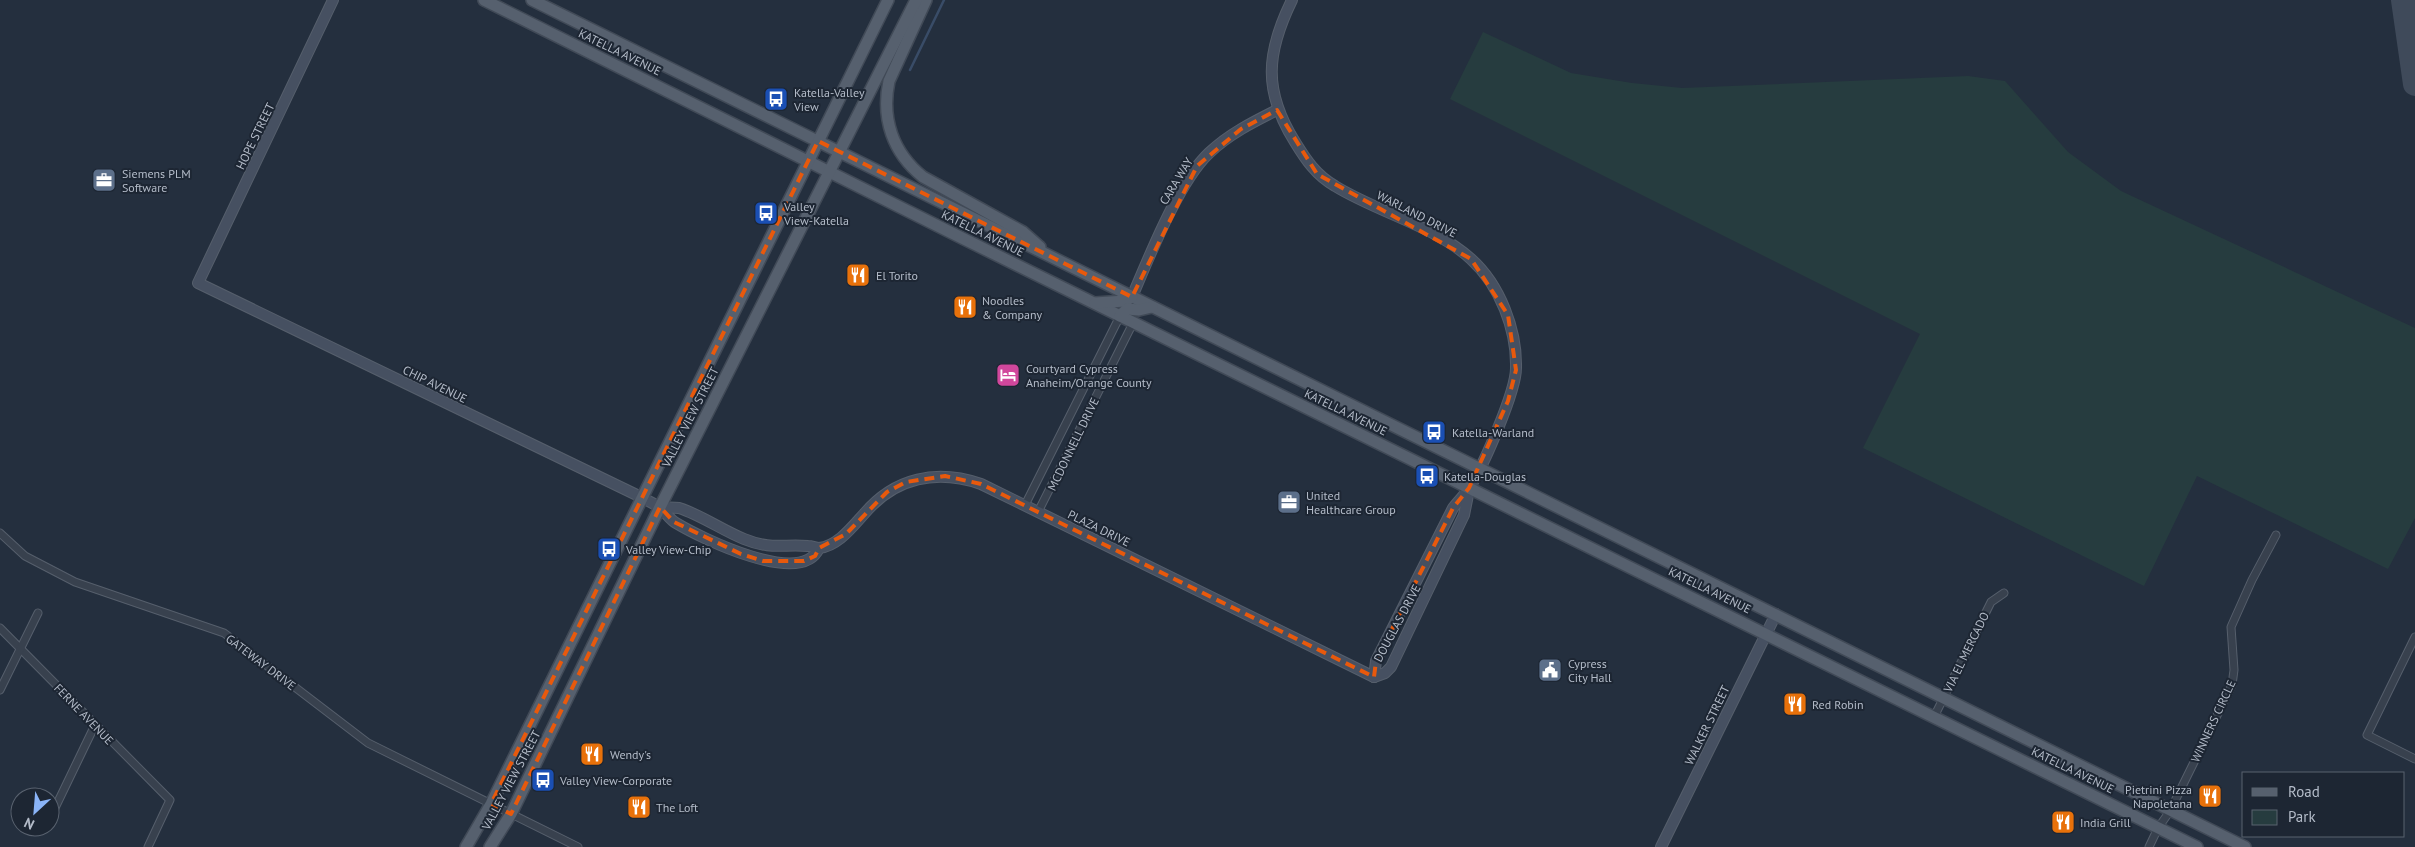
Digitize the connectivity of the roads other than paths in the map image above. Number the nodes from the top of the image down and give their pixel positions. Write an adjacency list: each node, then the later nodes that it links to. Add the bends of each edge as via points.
1 (333, 0): 14 (street, HOPE STREET)
2 (484, 0): 11 (main road, KATELLA AVENUE)
3 (532, 0): 9 (main road, KATELLA AVENUE)
4 (888, 0): 9 (main road, VALLEY VIEW STREET)
5 (916, 0): 10 (main road, VALLEY VIEW STREET)
6 (926, 0): 13 (main road, via 886,93 887,120 899,151 923,177 1023,232)
7 (1292, 0): 8 (street, WARLAND DRIVE, via 1280,25 1271,60)
8 (1277, 110): 15 (street, CARA WAY, via 1241,129 1197,166 1171,212); 20 (street, WARLAND DRIVE, via 1317,174 1336,187 1450,244 1471,259 1486,277 1508,315 1516,370 1508,401)
9 (818, 141): 10 (main road, KATELLA AVENUE); 11 (main road, VALLEY VIEW STREET)
10 (840, 152): 12 (main road, VALLEY VIEW STREET); 13 (main road, KATELLA AVENUE)
11 (809, 160): 12 (main road, KATELLA AVENUE); 22 (main road, VALLEY VIEW STREET)
12 (830, 171): 16 (main road, KATELLA AVENUE); 24 (main road, VALLEY VIEW STREET)
13 (1050, 256): 15 (main road, KATELLA AVENUE)
14 (198, 283): 22 (street, CHIP AVENUE)
15 (1132, 297): 16 (main road, via 1125,301); 17 (main road, KATELLA AVENUE)
16 (1093, 303): 18 (main road, KATELLA AVENUE)
17 (1152, 307): 18 (main road, via 1127,309); 20 (main road, KATELLA AVENUE)
18 (1120, 316): 19 (main road, KATELLA AVENUE); 23 (street, MCDONNELL DRIVE)
19 (1133, 323): 21 (main road, KATELLA AVENUE); 25 (street, MCDONNELL DRIVE)
20 (1479, 469): 21 (street, DOUGLAS DRIVE); 31 (main road, KATELLA AVENUE)
21 (1469, 488): 33 (main road, KATELLA AVENUE); 36 (street, DOUGLAS DRIVE, via 1453,508 1376,661); 36 (street, DOUGLAS DRIVE, via 1464,515 1391,667)
22 (642, 498): 24 (street, CHIP AVENUE); 43 (main road, VALLEY VIEW STREET)
23 (1025, 506): 25 (street, PLAZA DRIVE); 28 (street, PLAZA DRIVE, via 964,478 927,477 906,482 887,492 846,534)
24 (660, 507): 28 (street, PLAZA DRIVE, via 678,508 767,547); 28 (street, PLAZA DRIVE, via 674,522 763,561 804,561 815,556); 45 (main road, VALLEY VIEW STREET)
25 (1038, 512): 36 (street, PLAZA DRIVE)
26 (0, 534): 43 (street, GATEWAY DRIVE, via 25,556 75,582 224,634 368,743)
27 (2276, 534): 44 (street, WINNERS CIRCLE, via 2232,626 2232,685)
28 (819, 548)
29 (2004, 593): 38 (street, VIA EL MERCADO, via 1991,602)
30 (38, 613): 35 (street)
31 (1776, 614): 33 (street, WALKER STREET); 38 (main road, KATELLA AVENUE)
32 (0, 628): 35 (street, FERNE AVENUE)
33 (1766, 634): 39 (main road, KATELLA AVENUE); 51 (street, WALKER STREET)
34 (2414, 640): 41 (street, via 2367,735)
35 (20, 648): 37 (street); 40 (street, FERNE AVENUE)
36 (1374, 678)
37 (0, 690)
38 (1943, 698): 39 (street, VIA EL MERCADO); 44 (main road, KATELLA AVENUE)
39 (1934, 717): 46 (main road, KATELLA AVENUE)
40 (95, 725): 42 (street); 47 (street, FERNE AVENUE, via 170,800)
41 (2415, 759)
42 (60, 798)
43 (491, 804): 45 (street, GATEWAY DRIVE); 48 (main road, VALLEY VIEW STREET)
44 (2170, 811): 46 (street, WINNERS CIRCLE); 54 (main road, KATELLA AVENUE)
45 (511, 814): 49 (main road, VALLEY VIEW STREET); 50 (street, GATEWAY DRIVE)
46 (2158, 828): 52 (street, WINNERS CIRCLE); 53 (main road, KATELLA AVENUE)
47 (148, 847)
48 (466, 847)
49 (490, 847)
50 (578, 847)
51 (1661, 847)
52 (2149, 847)
53 (2197, 847)
54 (2245, 847)

